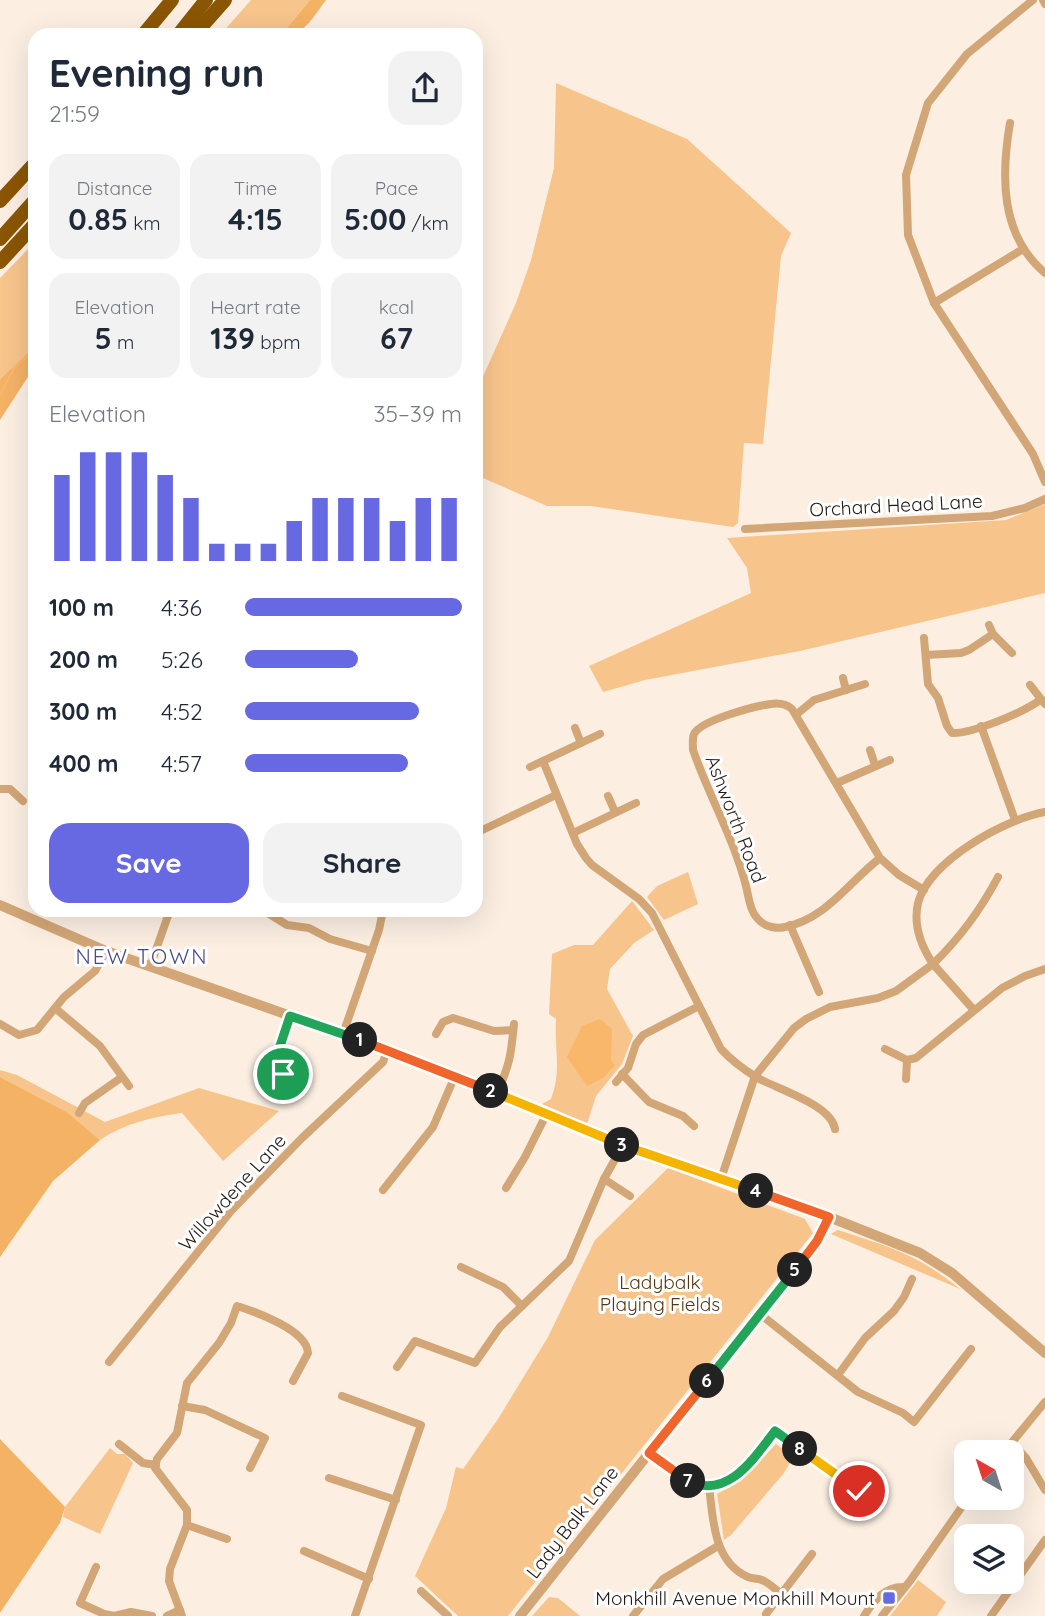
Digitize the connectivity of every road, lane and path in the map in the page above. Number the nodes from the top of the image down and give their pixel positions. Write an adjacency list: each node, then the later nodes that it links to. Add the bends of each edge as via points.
1 (172, 0): 6 (highway)
2 (206, 0): 7 (highway)
3 (225, 0): 8 (highway)
4 (230, 0): 9 (highway)
5 (1032, 0): 19 (street, via 967,54 928,103 906,175 908,235)
6 (150, 28)
7 (184, 28)
8 (200, 28)
9 (208, 28)
10 (1010, 124): 16 (street, via 1004,189)
11 (28, 171): 12 (highway)
12 (0, 201)
13 (28, 209): 15 (highway)
14 (28, 232): 17 (highway)
15 (0, 239)
16 (1023, 249): 18 (street); 19 (street)
17 (0, 262)
18 (1045, 273)
19 (934, 303): 20 (street, via 1033,454)
20 (1045, 482)
21 (1045, 499): 22 (street, Orchard Head Lane, via 992,516)
22 (745, 529)
23 (924, 638): 25 (street)
24 (1012, 653): 25 (street, via 991,629 970,650)
25 (926, 655): 32 (street, via 928,684 950,732)
26 (843, 678): 29 (street)
27 (864, 684): 29 (street)
28 (1030, 685): 30 (street)
29 (846, 690): 31 (street, via 814,700)
30 (1043, 702): 32 (street)
31 (797, 714): 41 (street); 61 (street, Ashworth Road, via 787,705 773,703 709,722 693,737 693,750 754,914 770,926)
32 (981, 726): 49 (street)
33 (575, 728): 35 (street)
34 (600, 734): 35 (street)
35 (581, 743): 38 (street)
36 (870, 750): 39 (street)
37 (890, 760): 39 (street)
38 (543, 761): 40 (street); 43 (street)
39 (875, 765): 41 (street)
40 (530, 767)
41 (837, 783): 52 (street)
42 (0, 789): 45 (street, via 10,789)
43 (556, 795): 50 (street); 51 (street)
44 (608, 796): 47 (street)
45 (23, 801)
46 (636, 803): 47 (street)
47 (615, 812): 51 (street)
48 (1045, 812): 49 (street)
49 (1015, 820): 54 (street, via 957,856)
50 (483, 828)
51 (573, 834): 68 (street, via 592,865 650,910)
52 (880, 858): 54 (street); 61 (street, via 828,907)
53 (998, 877): 64 (street, via 959,939)
54 (923, 890): 64 (street, via 917,925 923,949)
55 (0, 905): 56 (street)
56 (28, 917)
57 (29, 917): 62 (street)
58 (168, 917): 65 (street)
59 (274, 917): 63 (street)
60 (381, 917): 63 (street)
61 (790, 925): 67 (street)
62 (106, 951): 65 (street); 69 (street, via 95,971)
63 (372, 951): 73 (street)
64 (933, 964): 70 (street); 82 (street, via 878,998 830,1007 806,1018)
65 (150, 967): 71 (street)
66 (1045, 969): 70 (street, via 1013,982)
67 (819, 992)
68 (699, 1006): 81 (street, via 643,1035); 82 (street, via 721,1049)
69 (55, 1008): 72 (street, via 32,1033 19,1035); 83 (street, via 100,1046)
70 (974, 1009): 77 (street, via 924,1054)
71 (290, 1016): 73 (street); 79 (street)
72 (0, 1024)
73 (343, 1034): 76 (street)
74 (436, 1034): 88 (street, via 443,1022 453,1018 494,1031 513,1027 513,1052)
75 (885, 1049): 77 (street)
76 (387, 1051): 84 (street); 106 (street, Willowdene Lane, via 383,1062 231,1211)
77 (907, 1060): 85 (street)
78 (261, 1066): 79 (street)
79 (272, 1070): 80 (street)
80 (283, 1074)
81 (622, 1074): 86 (street); 91 (street, via 649,1102 683,1116)
82 (755, 1076): 92 (street, via 820,1108); 95 (street)
83 (122, 1077): 87 (street); 89 (street, via 85,1103)
84 (454, 1078): 88 (street); 97 (street, via 433,1127)
85 (906, 1079)
86 (616, 1082)
87 (129, 1086)
88 (497, 1093): 90 (street)
89 (79, 1113)
90 (546, 1115): 93 (street); 96 (street)
91 (694, 1126)
92 (835, 1129)
93 (623, 1145): 94 (street); 95 (street)
94 (604, 1179): 98 (street); 102 (street, via 569,1261)
95 (721, 1179): 99 (street)
96 (506, 1188)
97 (383, 1190)
98 (630, 1196)
99 (829, 1217): 103 (street, Lady Balk Lane, via 817,1241); 105 (street, via 942,1265)
100 (461, 1267): 102 (street, via 503,1287)
101 (912, 1279): 108 (street, via 899,1304 865,1338)
102 (522, 1306): 107 (street, via 500,1327 475,1363 415,1341)
103 (760, 1314): 108 (street); 115 (street, Lady Balk Lane)
104 (971, 1349): 108 (street, via 914,1422 868,1399)
105 (1045, 1353)
106 (109, 1362)
107 (397, 1367)
108 (838, 1375)
109 (293, 1381): 112 (street, via 308,1353 306,1343 287,1328 237,1306 219,1343 187,1382)
110 (342, 1396): 123 (street, via 421,1425)
111 (1045, 1402): 113 (street)
112 (182, 1406): 117 (street, via 177,1433); 118 (street, via 205,1410 265,1438)
113 (1015, 1440)
114 (119, 1444): 117 (street, via 143,1463)
115 (649, 1453): 120 (street, via 684,1479); 144 (street, Lady Balk Lane)
116 (1024, 1456): 121 (street)
117 (156, 1465): 125 (street, via 187,1510)
118 (250, 1468)
119 (329, 1478): 123 (street)
120 (709, 1486): 122 (street, via 746,1468 775,1431); 128 (street)
121 (1045, 1490)
122 (859, 1491)
123 (396, 1500): 132 (street)
124 (960, 1510): 133 (street)
125 (187, 1525): 126 (street); 137 (street, via 169,1581)
126 (227, 1538)
127 (1045, 1540): 148 (street)
128 (718, 1546): 135 (street, via 743,1574 765,1581); 145 (street, via 663,1579)
129 (304, 1551): 132 (street)
130 (812, 1554): 135 (street)
131 (96, 1567): 139 (street, via 80,1603 114,1616 131,1612)
132 (369, 1578): 141 (street)
133 (905, 1587): 146 (street, via 887,1590); 147 (street)
134 (421, 1591): 136 (street)
135 (782, 1594): 138 (street)
136 (439, 1608): 142 (street); 143 (street)
137 (181, 1613): 140 (street)
138 (766, 1614)
139 (152, 1616)
140 (167, 1616)
141 (355, 1616)
142 (432, 1616)
143 (448, 1616)
144 (520, 1616)
145 (633, 1616)
146 (864, 1616)
147 (882, 1616)
148 (991, 1616)

